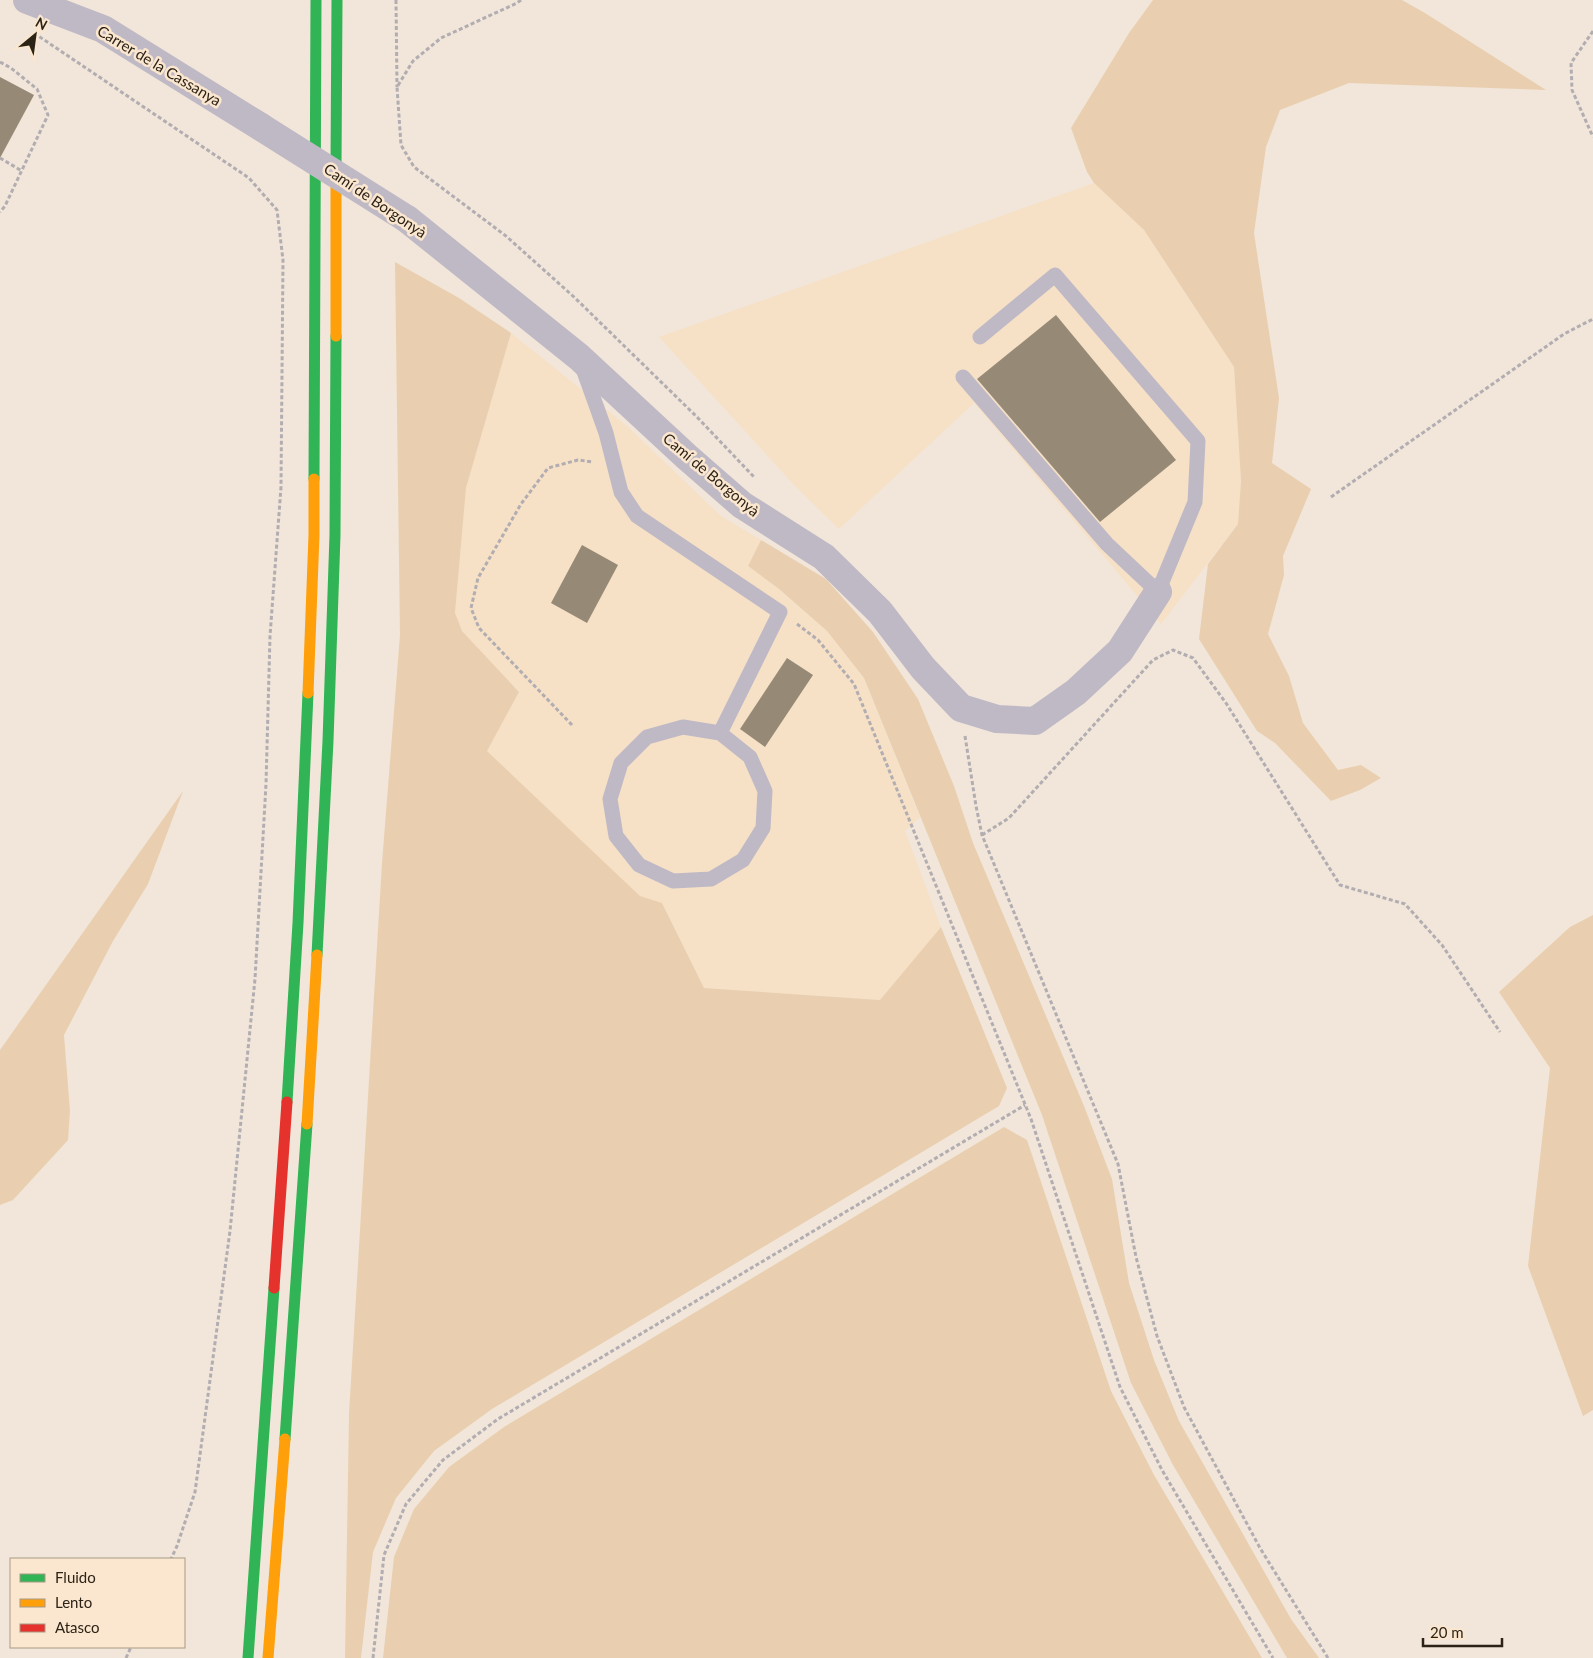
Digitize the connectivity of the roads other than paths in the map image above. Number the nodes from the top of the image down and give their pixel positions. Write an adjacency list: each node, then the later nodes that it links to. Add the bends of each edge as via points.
1 (27, 0): 4 (street, Carrer de la Cassanya, via 103,29)
2 (316, 0): 10 (highway, via 314,535 306,740 298,923)
3 (337, 0): 11 (highway, via 335,535 328,741 298,1268)
4 (261, 127): 6 (street, Camí de Borgonyà, bridge, via 407,218)
5 (980, 337): 8 (lane, via 1055,275 1198,441 1195,502)
6 (579, 357): 8 (street, Camí de Borgonyà, via 742,505 824,556 880,612 923,668 961,708 997,719 1035,721 1076,692 1120,650); 9 (lane, via 606,433 621,492 637,516 780,612)
7 (963, 377): 8 (lane, via 1107,544)
8 (1158, 592)
9 (720, 734): 9 (lane, via 750,757 765,791 762,828 743,860 711,879 673,881 639,866 616,836 610,799 621,764 647,737 683,726)
10 (248, 1658)
11 (268, 1658)

